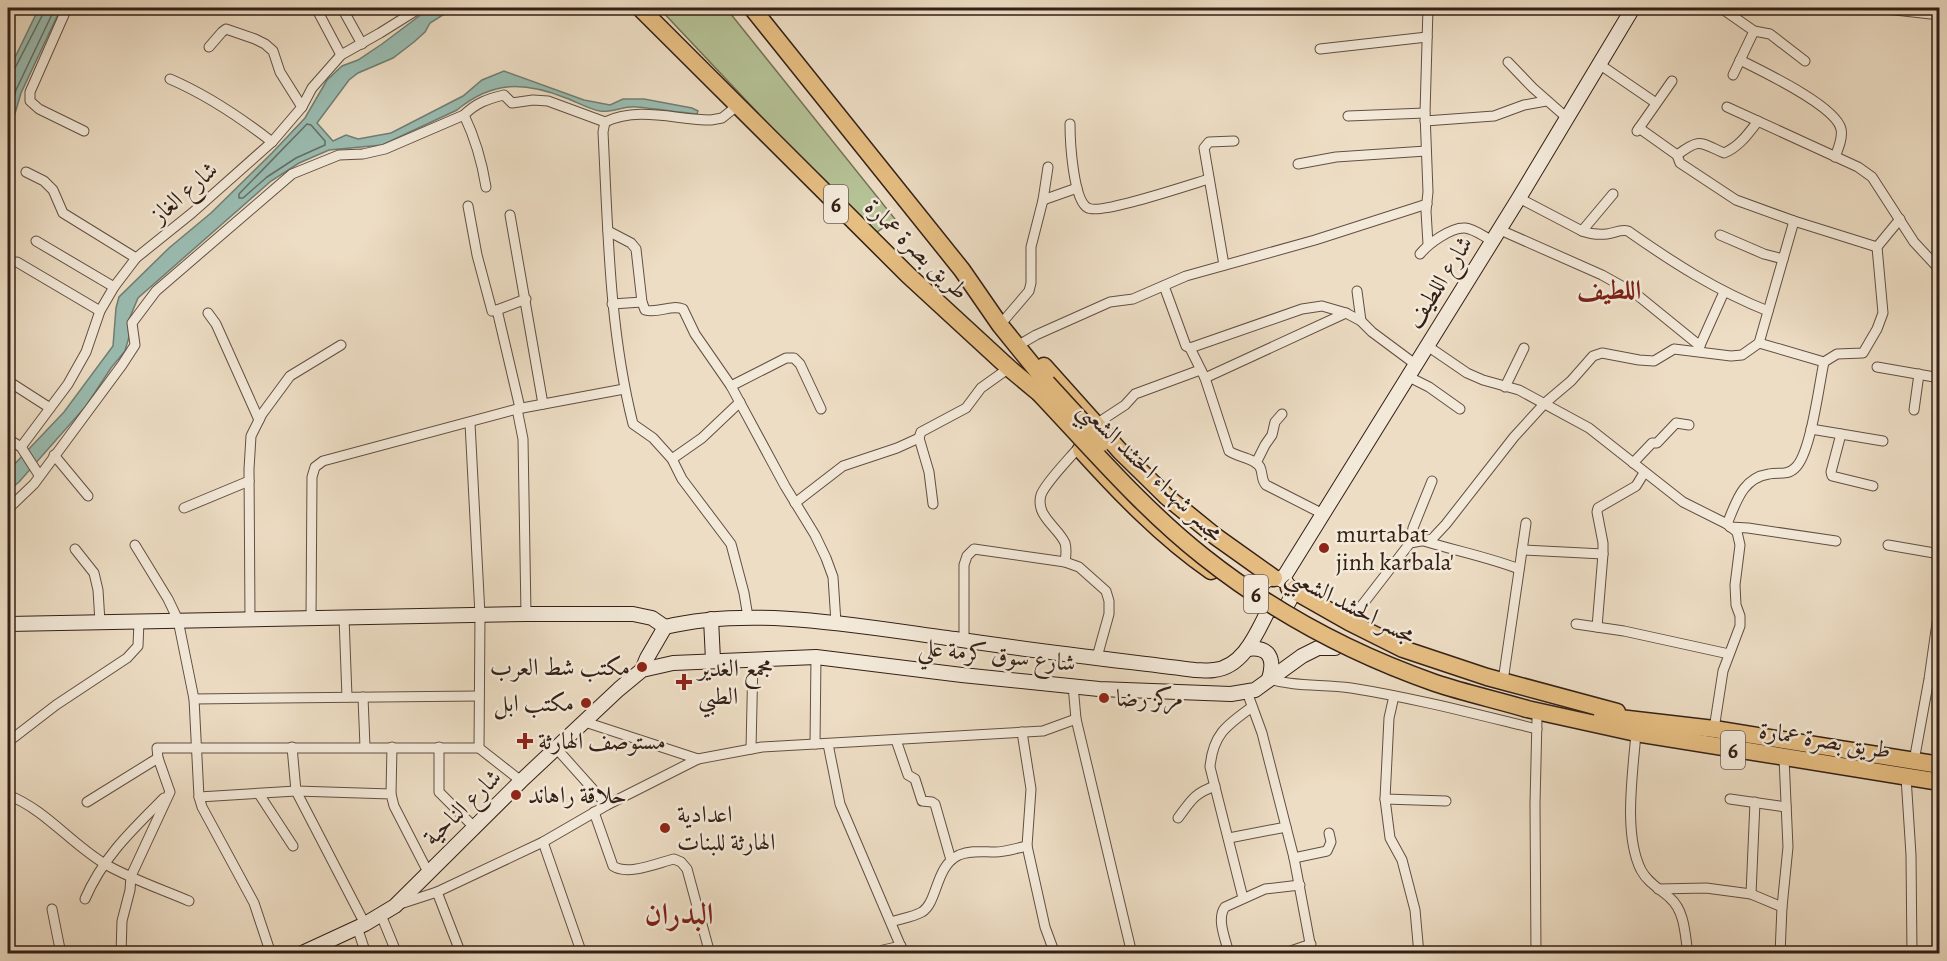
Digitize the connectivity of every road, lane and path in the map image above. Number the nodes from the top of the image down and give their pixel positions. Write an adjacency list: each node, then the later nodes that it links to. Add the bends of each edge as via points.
1 (67, 8): 37 (street, via 30,92 30,101)
2 (316, 8): 17 (street)
3 (342, 8): 14 (street)
4 (420, 8): 14 (street, شارع الغاز)
5 (640, 8): 27 (highway, طريق بصرة عمارة / 6)
6 (752, 8): 83 (highway, طريق بصرة عمارة / 6, via 962,270)
7 (1428, 8): 13 (street)
8 (1632, 8): 21 (main road, شارع اللطيف)
9 (1721, 8): 12 (street)
10 (1877, 8): 11 (street)
11 (1940, 15)
12 (1754, 31): 18 (street); 19 (street, via 1770,34)
13 (1427, 37): 16 (street); 32 (street)
14 (362, 44): 17 (street, شارع الغاز)
15 (209, 47): 28 (street, via 226,29 265,44 273,51 280,72)
16 (1320, 49)
17 (341, 55): 28 (street, شارع الغاز, via 312,88)
18 (1740, 60): 22 (street); 42 (street, via 1822,106 1837,120 1842,135)
19 (1805, 61)
20 (1508, 62): 25 (street)
21 (1599, 64): 26 (street); 33 (main road, شارع اللطيف)
22 (1733, 75)
23 (170, 79): 38 (street, via 196,90)
24 (1672, 81): 26 (street)
25 (1546, 101): 32 (street, via 1494,116); 33 (street)
26 (1656, 103): 41 (street, via 1638,129)
27 (737, 106): 35 (street, via 722,118 711,120 639,113); 93 (highway, طريق بصرة عمارة / 6, via 908,275)
28 (302, 107): 38 (street, شارع الغاز)
29 (1727, 107): 34 (street)
30 (464, 115): 35 (street, via 486,99 504,95 512,103 548,101); 47 (street); 123 (street, via 385,149 339,155 292,174 156,291 132,323 135,345)
31 (1348, 116): 32 (street)
32 (1425, 117): 40 (street)
33 (1567, 118): 50 (main road, شارع اللطيف)
34 (1758, 121): 41 (street, via 1730,151 1724,153 1695,143); 42 (street)
35 (605, 122): 57 (street)
36 (1070, 124): 48 (street)
37 (84, 131)
38 (272, 141): 65 (street, شارع الغاز)
39 (1234, 141): 46 (street, via 1206,144)
40 (1426, 151): 43 (street, via 1336,157); 52 (street)
41 (1677, 155): 56 (street, via 1680,162 1736,200)
42 (1835, 157): 55 (street, via 1872,177)
43 (1298, 164)
44 (1048, 167): 51 (street)
45 (26, 172): 65 (street, via 53,190 63,213)
46 (1209, 179): 48 (street, via 1094,209 1083,204); 68 (street)
47 (486, 187)
48 (1077, 188): 51 (street)
49 (1612, 194): 58 (street)
50 (1519, 198): 58 (street); 59 (main road, شارع اللطيف)
51 (1043, 200): 83 (street, via 1031,247 1029,291)
52 (1427, 204): 62 (street); 68 (street)
53 (468, 206): 77 (street, via 491,308)
54 (510, 215): 74 (street)
55 (1900, 219): 63 (street); 69 (street, via 1914,242)
56 (1794, 220): 63 (street); 66 (street)
57 (608, 231): 75 (street, via 636,249); 76 (street)
58 (1582, 231): 73 (street, via 1628,231)
59 (1495, 234): 62 (street, via 1462,228); 86 (main road, شارع اللطيف); 90 (street, via 1602,275 1635,294)
60 (1720, 235): 66 (street)
61 (36, 241): 71 (street)
62 (1428, 244): 64 (street)
63 (1877, 247): 91 (street, via 1883,313 1877,329 1863,353 1837,354)
64 (1420, 254)
65 (136, 258): 71 (street, شارع الغاز)
66 (1783, 259): 79 (street)
67 (16, 262): 78 (street)
68 (1224, 265): 70 (street)
69 (1940, 270)
70 (1164, 286): 87 (street, via 1133,299 1110,302); 88 (street)
71 (114, 287): 78 (street, شارع الغاز)
72 (1357, 291): 82 (street)
73 (1724, 292): 79 (street); 90 (street)
74 (526, 299): 77 (street); 105 (street)
75 (642, 302): 76 (street); 99 (street, via 645,310 652,312 684,309 695,334)
76 (612, 304): 102 (street)
77 (497, 310): 107 (street)
78 (100, 311): 106 (street, شارع الغاز, via 86,352)
79 (1768, 311): 84 (street)
80 (208, 313): 112 (street)
81 (1346, 313): 82 (street); 88 (street, via 1322,306 1302,309); 95 (street)
82 (1361, 321): 94 (street)
83 (1000, 325): 87 (highway, طريق بصرة عمارة / 6)
84 (1759, 343): 90 (street, via 1742,355); 91 (street)
85 (341, 345): 112 (street, via 290,376)
86 (1426, 345): 94 (main road, شارع اللطيف); 100 (street, via 1467,373)
87 (1017, 346): 101 (highway, طريق بصرة عمارة / 6); 114 (highway, via 1031,352)
88 (1190, 348): 95 (street)
89 (1524, 348): 100 (street)
90 (1699, 349): 104 (street, via 1674,350 1654,361 1602,353 1593,356)
91 (1824, 362): 116 (street)
92 (1877, 367): 96 (street)
93 (1009, 368): 101 (highway, طريق بصرة عمارة / 6); 118 (street, via 981,388 966,408 925,429); 122 (highway)
94 (1411, 370): 109 (street); 137 (main road, شارع اللطيف)
95 (1202, 374): 114 (street, via 1135,394); 125 (street, via 1229,451)
96 (1918, 374): 97 (street); 110 (street)
97 (1940, 378)
98 (8, 381): 106 (street)
99 (731, 386): 103 (street); 108 (street, via 786,358 794,358)
100 (1505, 387): 104 (street)
101 (1043, 388): 192 (highway, مجسر شهداء الحشد الشعبي / 6, bridge, via 1156,516 1202,556 1271,604 1320,633 1390,665)
102 (624, 389): 105 (street); 124 (street, via 633,424)
103 (740, 402): 124 (street, via 702,438); 133 (street)
104 (1545, 403): 126 (street, via 1589,428); 140 (street, via 1446,524 1432,539)
105 (543, 404): 107 (street)
106 (50, 408): 121 (street, شارع الغاز)
107 (519, 409): 113 (street); 154 (street)
108 (821, 409)
109 (1460, 409)
110 (1914, 410)
111 (1282, 414): 125 (street)
112 (259, 420): 129 (street, via 251,436)
113 (470, 423): 155 (street); 158 (street, via 323,461 315,467)
114 (1096, 424): 151 (highway, via 1167,497)
115 (1689, 425): 126 (street, via 1671,427)
116 (1811, 429): 117 (street); 139 (street, via 1795,469 1786,474 1768,474 1744,487)
117 (1841, 434): 120 (street); 131 (street, via 1832,476)
118 (919, 438): 133 (street, via 843,466); 134 (street)
119 (8, 439): 121 (street)
120 (1883, 441)
121 (21, 447): 128 (street)
122 (1079, 447): 149 (street, via 1041,495 1044,517 1064,542); 153 (highway, via 1119,492 1190,556)
123 (54, 455): 128 (street); 132 (street)
124 (672, 459): 157 (street, via 682,479 731,544)
125 (1256, 463): 137 (street, via 1266,486)
126 (1633, 464): 127 (street)
127 (1644, 472): 139 (street, via 1683,502); 147 (street, via 1636,486 1598,508)
128 (39, 475): 136 (street)
129 (249, 481): 135 (street); 160 (street)
130 (1432, 481): 142 (street)
131 (1873, 486)
132 (88, 496)
133 (795, 503): 165 (street, via 833,577)
134 (933, 504)
135 (183, 508)
136 (8, 509)
137 (1323, 514): 151 (main road, شارع اللطيف)
138 (1526, 523): 146 (street)
139 (1729, 526): 141 (street); 175 (street, via 1737,532 1740,545 1735,585 1740,626)
140 (1424, 541): 142 (street); 150 (street)
141 (1836, 541)
142 (1410, 543): 159 (street)
143 (135, 545): 162 (street)
144 (1888, 545): 148 (street)
145 (75, 549): 164 (street, via 94,573)
146 (1522, 550): 147 (street); 150 (street)
147 (1603, 554): 169 (street)
148 (1940, 554)
149 (1065, 562): 172 (street, via 974,549 964,565); 177 (street, via 1079,567 1106,591 1110,601)
150 (1519, 569): 183 (street)
151 (1282, 582): 153 (main road, via 1290,594 1286,605); 153 (main road, via 1263,583 1259,594); 159 (highway)
152 (1940, 602): 213 (street)
153 (1268, 606): 170 (highway); 174 (main road, شارع سوق كرمة علي)
154 (526, 614): 155 (main road); 168 (main road, via 633,614 652,618)
155 (480, 615): 156 (main road); 186 (street)
156 (344, 617): 158 (main road); 188 (street)
157 (748, 617): 161 (main road, شارع سوق كرمة علي); 165 (main road, شارع سوق كرمة علي)
158 (311, 618): 160 (main road)
159 (1341, 618): 170 (highway, via 1329,614 1320,619 1316,629); 183 (highway, via 1403,649)
160 (250, 619): 162 (main road)
161 (711, 619): 168 (main road, شارع سوق كرمة علي); 179 (main road)
162 (178, 620): 163 (main road); 190 (street)
163 (139, 621): 164 (main road); 199 (street, via 138,646 127,658)
164 (100, 622): 166 (main road)
165 (836, 623): 172 (main road, شارع سوق كرمة علي)
166 (8, 624)
167 (1576, 624): 169 (street)
168 (665, 627): 171 (main road)
169 (1597, 627): 175 (street)
170 (1320, 639): 173 (highway)
171 (657, 640): 180 (main road, via 662,653); 181 (main road)
172 (964, 641): 177 (main road, شارع سوق كرمة علي)
173 (1335, 648): 182 (main road, شارع سوق كرمة علي, via 1318,648); 192 (highway, via 1382,670 1466,700)
174 (1247, 649): 177 (main road, شارع سوق كرمة علي, via 1236,662 1216,670); 182 (main road, via 1264,650 1270,657)
175 (1729, 654): 196 (street)
176 (816, 657): 178 (main road, شارع سوق كرمة علي); 184 (main road, شارع سوق كرمة علي); 200 (street)
177 (1097, 657)
178 (753, 659): 179 (main road, شارع سوق كرمة علي); 209 (street)
179 (713, 660): 180 (main road, شارع سوق كرمة علي)
180 (673, 663): 181 (main road, شارع سوق كرمة علي)
181 (642, 670): 194 (main road, شارع الناحية)
182 (1269, 679): 185 (main road, شارع سوق كرمة علي); 187 (street)
183 (1503, 681): 195 (highway, via 1625,713)
184 (1073, 685): 185 (main road, شارع سوق كرمة علي, via 1189,694); 193 (street)
185 (1247, 692): 191 (street)
186 (478, 696): 189 (street); 207 (street)
187 (1394, 696): 192 (street); 225 (street, via 1389,718)
188 (346, 697): 189 (street); 190 (street)
189 (363, 697): 204 (street)
190 (194, 699): 202 (street)
191 (1252, 707): 218 (street, via 1226,726 1212,749 1210,767); 235 (street)
192 (1533, 714): 195 (highway, طريق بصرة عمارة / 6); 277 (street)
193 (1076, 719): 197 (street, via 1043,731); 273 (street)
194 (585, 722): 208 (main road, شارع الناحية); 212 (street)
195 (1638, 727): 196 (highway, طريق بصرة عمارة / 6); 211 (highway, طريق بصرة عمارة / 6); 247 (street, via 1630,802 1634,848 1640,868)
196 (1714, 729): 213 (highway, طريق بصرة عمارة / 6)
197 (1022, 732): 198 (street); 240 (street, via 1031,789)
198 (896, 740): 201 (street); 242 (street, via 922,801 935,804)
199 (8, 742)
200 (816, 744): 201 (street); 209 (street)
201 (828, 744): 257 (street, via 840,804)
202 (197, 747): 203 (street); 210 (street, via 158,748); 224 (street)
203 (292, 747): 204 (street); 219 (street)
204 (365, 747): 205 (street)
205 (392, 747): 206 (street); 222 (street)
206 (439, 747): 207 (street); 234 (street, via 440,792)
207 (479, 748): 216 (street)
208 (556, 748): 216 (main road, شارع الناحية); 230 (street)
209 (751, 749): 212 (street)
210 (158, 758): 220 (street); 228 (street)
211 (1784, 758): 215 (highway, طريق بصرة عمارة / 6); 231 (street)
212 (698, 759): 230 (street)
213 (1914, 761): 214 (highway, طريق بصرة عمارة / 6)
214 (1940, 765)
215 (1906, 777): 217 (highway, طريق بصرة عمارة / 6); 280 (street)
216 (521, 781): 234 (main road, شارع الناحية)
217 (1940, 782)
218 (1215, 786): 233 (street, via 1200,792); 237 (street)
219 (296, 791): 221 (street); 222 (street); 258 (street)
220 (170, 792): 243 (street); 245 (street)
221 (259, 794): 224 (street); 239 (street)
222 (391, 794): 244 (street)
223 (8, 795): 243 (street, via 40,812)
224 (199, 796): 264 (street, via 254,903)
225 (1385, 799): 227 (street); 276 (street, via 1390,838 1402,860 1415,910)
226 (1730, 799): 229 (street)
227 (1446, 801)
228 (87, 802)
229 (1755, 802): 231 (street); 249 (street)
230 (607, 805): 232 (street)
231 (1786, 807): 254 (street, via 1788,847)
232 (594, 812): 238 (street); 270 (street, via 613,866 618,870 674,859 687,869)
233 (1178, 818)
234 (474, 827): 244 (main road, شارع الناحية)
235 (1286, 827): 237 (street); 241 (street)
236 (1329, 833): 241 (street, via 1327,851)
237 (1229, 838): 251 (street)
238 (543, 842): 248 (street); 269 (street)
239 (293, 846)
240 (1027, 846): 242 (street, via 996,852 983,850); 272 (street)
241 (1294, 858): 246 (street)
242 (951, 860): 257 (street, via 927,908)
243 (104, 863): 245 (street); 250 (street)
244 (428, 872): 253 (main road, شارع الناحية)
245 (131, 876): 252 (street); 263 (street)
246 (1300, 885): 251 (street, via 1265,889); 260 (street)
247 (1658, 889): 249 (street, via 1706,888); 278 (street, via 1672,900 1683,920)
248 (437, 892): 253 (street); 268 (street)
249 (1750, 894): 254 (street)
250 (85, 898)
251 (1244, 898): 274 (street, via 1221,912)
252 (189, 901)
253 (395, 906): 256 (main road, شارع الناحية)
254 (1782, 907): 279 (street)
255 (52, 909): 262 (street)
256 (381, 915): 258 (main road, شارع الناحية); 267 (street)
257 (891, 922): 261 (street)
258 (361, 926): 259 (main road, شارع الناحية); 266 (street)
259 (325, 949): 265 (main road, شارع الناحية)
260 (1312, 949): 275 (street)
261 (902, 950): 271 (street, via 883,950)
262 (61, 954)
263 (120, 954)
264 (271, 954)
265 (300, 954)
266 (366, 954)
267 (397, 954)
268 (461, 954)
269 (582, 954)
270 (711, 954)
271 (878, 954)
272 (1055, 954)
273 (1132, 954)
274 (1229, 954)
275 (1282, 954)
276 (1419, 954)
277 (1536, 954)
278 (1688, 954)
279 (1780, 954)
280 (1912, 954)

